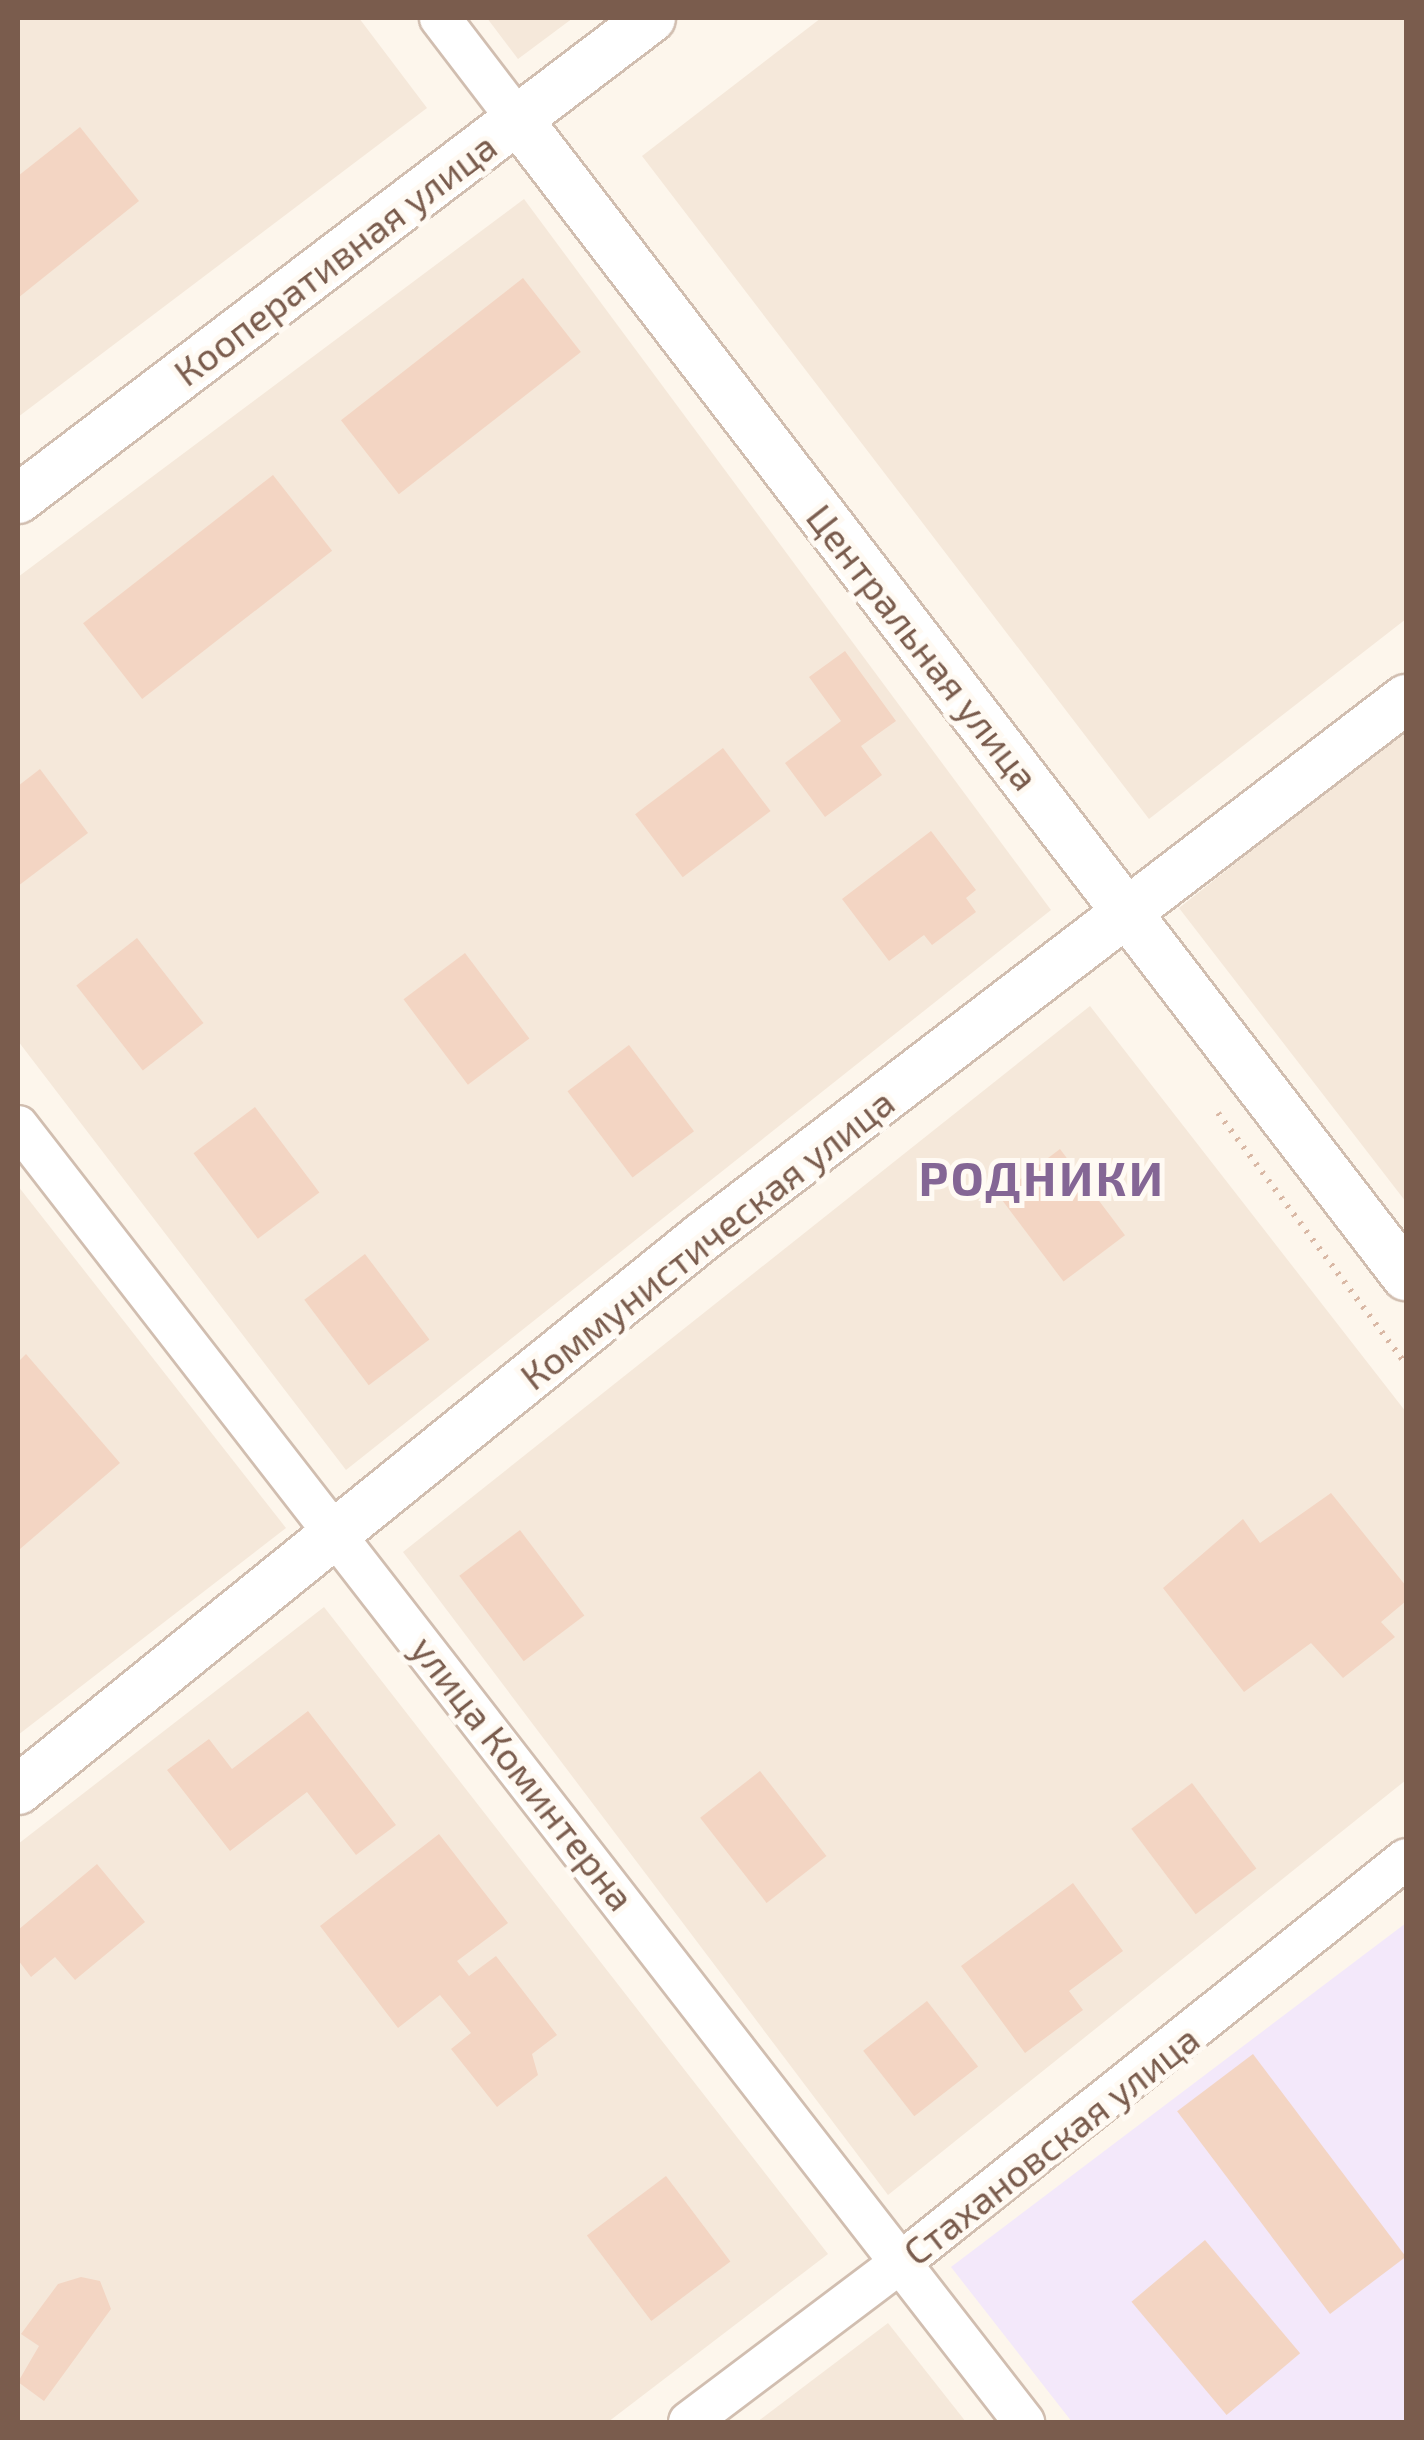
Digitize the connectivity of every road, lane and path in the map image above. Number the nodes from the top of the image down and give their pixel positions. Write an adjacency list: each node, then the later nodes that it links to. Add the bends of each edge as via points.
1 (440, 18): 3 (street, Центральная улица)
2 (651, 18): 3 (street, Кооперативная улица)
3 (518, 120): 4 (street, Кооперативная улица); 6 (street, Центральная улица)
4 (18, 499)
5 (1406, 699): 6 (street, Коммунистическая улица)
6 (1128, 913): 9 (street, Центральная улица); 11 (street, Коммунистическая улица, via 702,1237)
7 (1208, 1098): 10 (path)
8 (18, 1126): 11 (street, улица Коминтерна)
9 (1406, 1276)
10 (1406, 1364)
11 (340, 1535): 12 (street, Коммунистическая улица); 14 (street, улица Коминтерна)
12 (18, 1790)
13 (1406, 1860): 14 (street, Стахановская улица)
14 (900, 2264): 15 (street, Стахановская улица); 16 (street, улица Коминтерна)
15 (689, 2422)
16 (1024, 2422)

